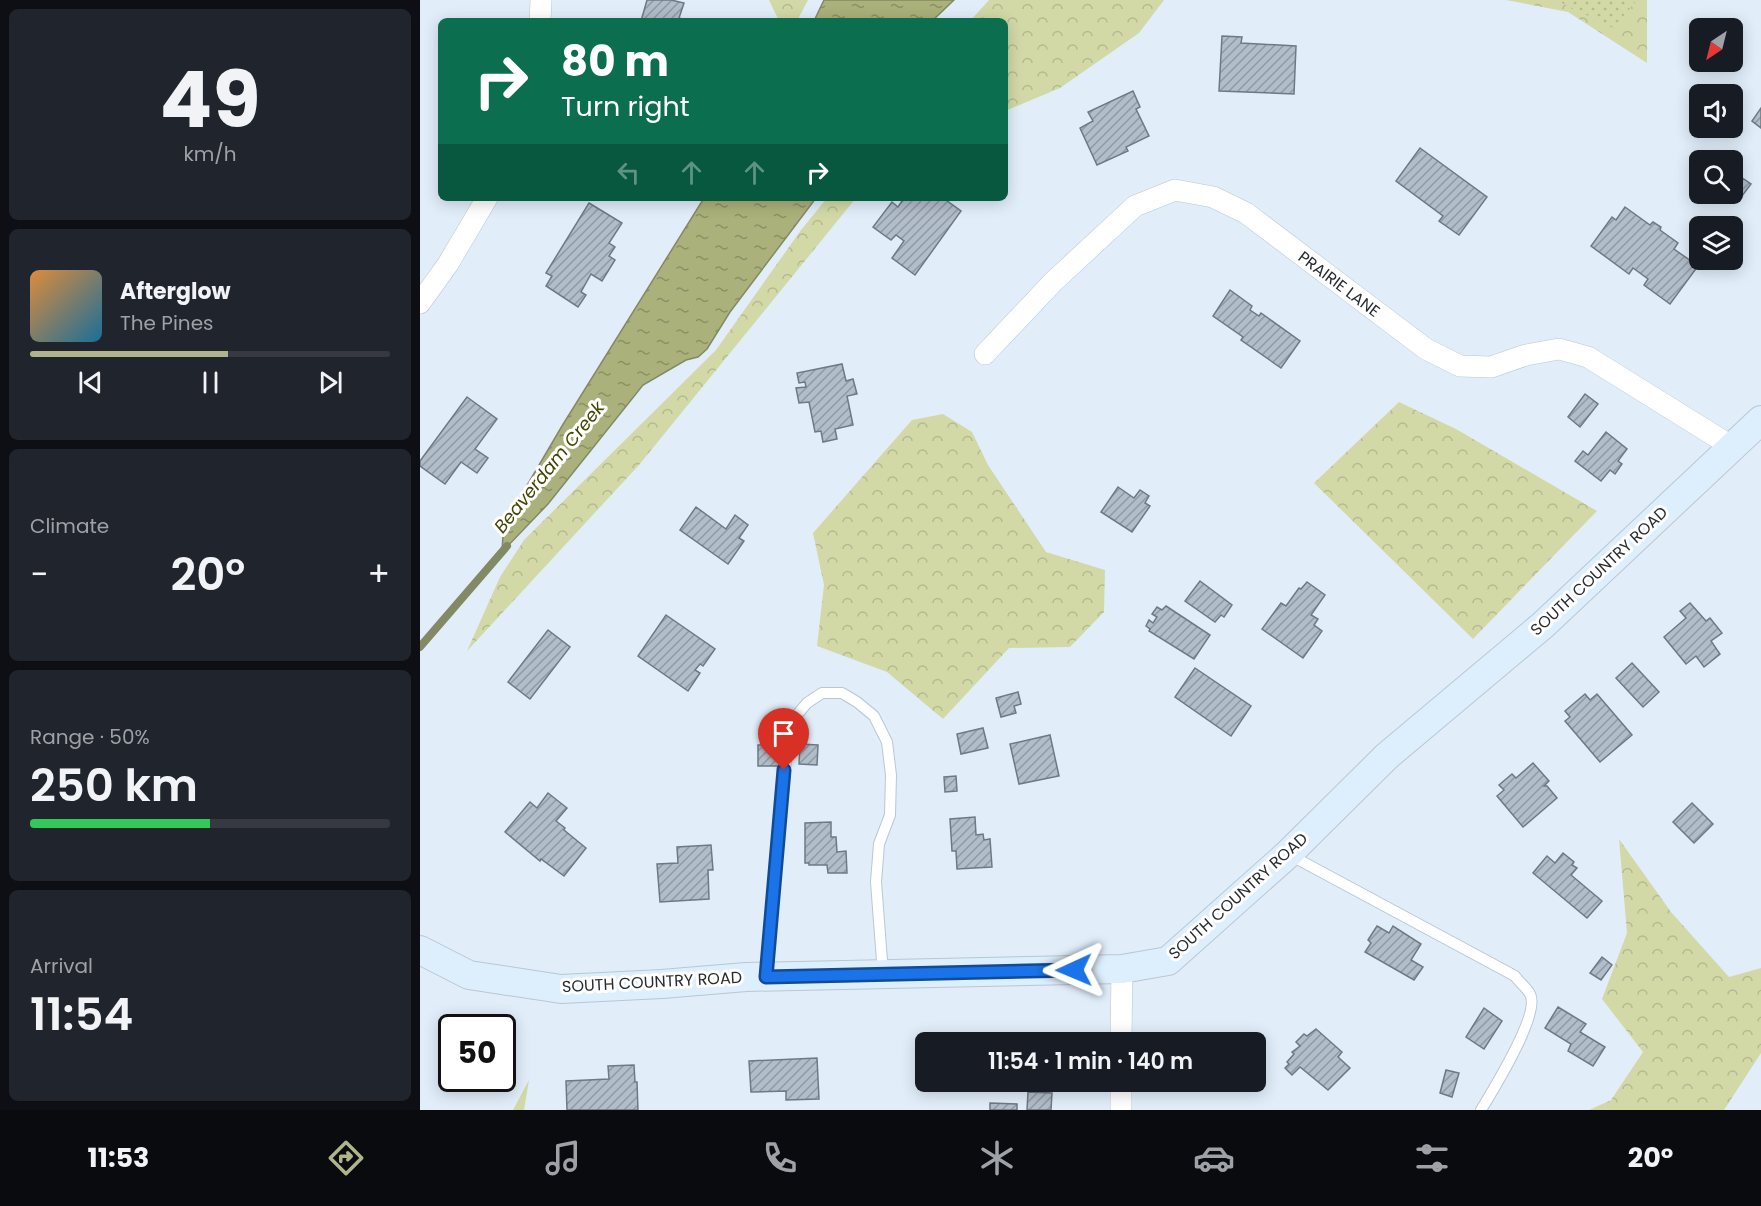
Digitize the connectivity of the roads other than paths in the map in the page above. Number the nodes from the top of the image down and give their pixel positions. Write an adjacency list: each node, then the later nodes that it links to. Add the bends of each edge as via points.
1 (542, 0): 2 (street)
2 (540, 18)
3 (486, 201): 4 (street)
4 (420, 303)
5 (985, 354): 7 (street, PRAIRIE LANE, via 1053,282 1134,206 1175,190 1213,197 1246,213 1426,349 1460,366 1491,367 1559,349 1588,357)
6 (1761, 420): 7 (main road, SOUTH COUNTRY ROAD)
7 (1731, 446): 8 (main road, SOUTH COUNTRY ROAD, via 1543,625 1387,756)
8 (1288, 854): 10 (main road, SOUTH COUNTRY ROAD, via 1168,961); 16 (lane, via 1515,976 1531,995 1533,1010 1527,1026)
9 (420, 950): 12 (main road, SOUTH COUNTRY ROAD, via 469,975 561,989)
10 (1122, 969): 11 (main road, SOUTH COUNTRY ROAD); 13 (street)
11 (883, 974): 12 (main road, SOUTH COUNTRY ROAD); 12 (lane, via 876,882 879,844 890,815 887,742 874,716 857,702 842,693 822,693 796,716 788,738)
12 (766, 977)
13 (1121, 1032)
14 (1121, 1092): 15 (street)
15 (1121, 1110)
16 (1481, 1110)

